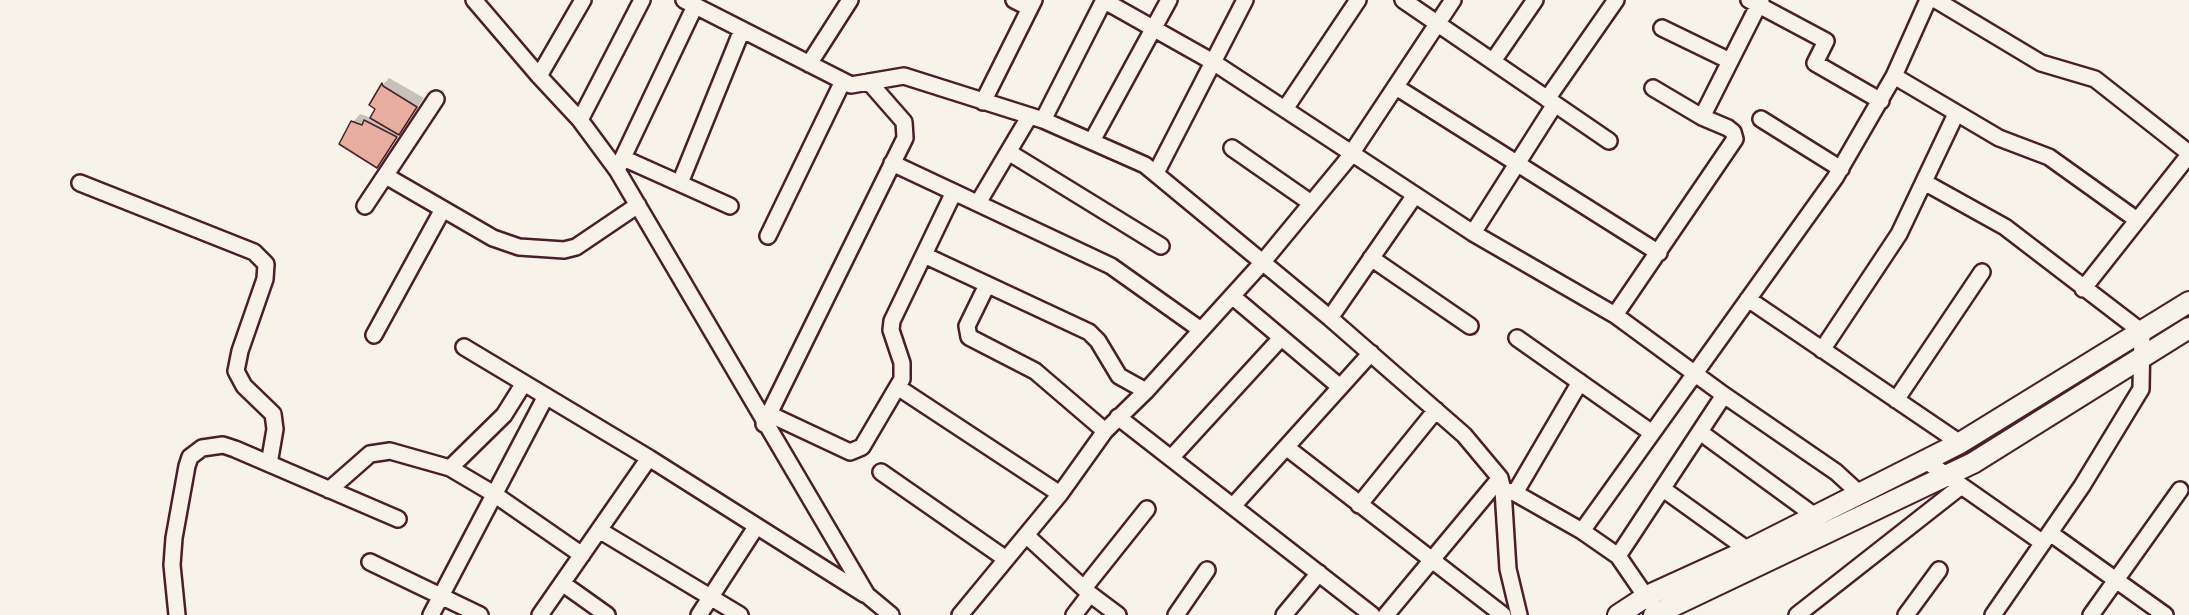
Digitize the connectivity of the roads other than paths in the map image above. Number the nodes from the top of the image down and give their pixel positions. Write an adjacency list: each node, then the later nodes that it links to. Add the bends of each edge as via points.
1 (474, 0): 27 (street)
2 (583, 0): 27 (street)
3 (642, 0): 42 (street)
4 (850, 0): 26 (street)
5 (1014, 0): 18 (street)
6 (1104, 0): 22 (street); 40 (street)
7 (1169, 0): 22 (street)
8 (1245, 0): 24 (street)
9 (1358, 0): 37 (street)
10 (1403, 0): 19 (street)
11 (1453, 0): 19 (street)
12 (1535, 0): 25 (street)
13 (1616, 0): 36 (street)
14 (1928, 0): 28 (street)
15 (1936, 0): 48 (street, via 2041,63 2095,79)
16 (1756, 1): 23 (street); 34 (street, via 1826,41 1815,63)
17 (690, 3): 21 (street); 51 (street)
18 (1032, 4): 35 (street)
19 (1437, 24): 25 (street); 31 (street)
20 (1662, 28): 23 (street)
21 (742, 30): 26 (street); 57 (street)
22 (1155, 30): 24 (street); 43 (street)
23 (1730, 61): 39 (street)
24 (1213, 62): 37 (street); 53 (street)
25 (1493, 62): 36 (street)
26 (809, 64): 29 (street)
27 (538, 76): 42 (street)
28 (1894, 76): 34 (street); 38 (street)
29 (843, 81): 30 (street, via 851,85); 68 (street)
30 (869, 82): 35 (street, via 904,76); 49 (street, via 904,122 906,130)
31 (1396, 87): 47 (street); 50 (street)
32 (1653, 88): 39 (street)
33 (436, 99): 54 (street)
34 (1881, 101): 52 (street)
35 (983, 102): 40 (street)
36 (1551, 102): 44 (street); 50 (street)
37 (1285, 109): 47 (street)
38 (1956, 114): 55 (street); 66 (street, via 1999,138 2049,157)
39 (1702, 117): 70 (street, via 1728,128 1735,139)
40 (1036, 118): 43 (street); 46 (street)
41 (1761, 119): 52 (street)
42 (580, 120): 51 (street)
43 (1092, 141): 53 (street)
44 (1609, 141)
45 (1232, 148): 61 (street)
46 (1010, 153): 60 (street); 69 (street)
47 (1351, 153): 59 (street); 61 (street)
48 (2189, 154): 66 (street)
49 (892, 163): 58 (street); 104 (street)
50 (1518, 163): 67 (street); 70 (street)
51 (620, 164): 57 (street); 62 (street)
52 (1840, 169): 78 (street)
53 (1156, 174): 73 (street)
54 (386, 176): 63 (street); 65 (street)
55 (1924, 182): 76 (street, via 2005,227); 90 (street, via 1899,234)
56 (80, 183): 113 (street, via 254,252 266,264 265,279 236,371 244,386 273,414 275,429)
57 (680, 183): 64 (street)
58 (954, 192): 60 (street); 71 (street)
59 (1415, 195): 67 (street); 72 (street)
60 (978, 203): 84 (street, via 1112,266)
61 (1311, 203): 73 (street)
62 (638, 205): 65 (street, via 589,240 564,250 505,244); 104 (street)
63 (365, 206)
64 (730, 206)
65 (443, 209): 86 (street)
66 (2137, 220): 76 (street)
67 (1473, 233): 80 (street)
68 (768, 236)
69 (1161, 246)
70 (1659, 253): 80 (street)
71 (924, 255): 75 (street); 97 (street, via 892,321 903,371)
72 (1371, 258): 81 (street); 82 (street)
73 (1262, 263): 77 (street); 81 (street)
74 (1982, 272): 101 (street)
75 (987, 285): 98 (street, via 1089,332 1119,376); 105 (street, via 968,326 969,336 1035,371)
76 (2083, 289): 85 (street)
77 (1232, 296): 84 (street); 87 (street)
78 (1748, 299): 90 (street); 93 (street)
79 (2187, 306): 85 (street)
80 (1615, 315): 93 (street)
81 (1330, 318): 91 (street)
82 (1470, 326)
83 (2189, 328): 92 (street)
84 (1201, 330): 98 (street)
85 (2142, 332): 92 (street); 108 (street)
86 (374, 335)
87 (1281, 338): 96 (street); 111 (street)
88 (1517, 338): 94 (street)
89 (464, 347): 95 (street)
90 (1822, 350): 101 (street)
91 (1371, 353): 96 (street); 102 (street)
92 (2141, 358): 116 (street); 133 (street, via 2140,389)
93 (1694, 373): 99 (street); 107 (street)
94 (1580, 382): 107 (street); 117 (street)
95 (524, 383): 100 (street); 114 (street, via 504,416)
96 (1340, 387): 109 (street)
97 (898, 388): 104 (street, via 856,451); 121 (street)
98 (1146, 391): 103 (street)
99 (1724, 395): 106 (street); 122 (street, via 1836,472)
100 (546, 396): 110 (street); 123 (street)
101 (1896, 400): 108 (street)
102 (1436, 410): 117 (street, via 1464,435); 124 (street)
103 (1118, 417): 105 (street); 111 (street)
104 (767, 419): 147 (street)
105 (1105, 430): 121 (street)
106 (1701, 432): 118 (street); 127 (street)
107 (1652, 433): 131 (street)
108 (1960, 443): 112 (street)
109 (1286, 447): 124 (street); 125 (street)
110 (649, 458): 129 (street); 130 (street)
111 (1171, 458): 125 (street)
112 (1926, 461): 116 (street); 122 (street)
113 (269, 464): 119 (street); 151 (street, via 223,445 202,448 190,458 172,550)
114 (450, 468): 119 (street, via 380,451 370,454); 123 (street)
115 (880, 472): 137 (street)
116 (1953, 481): 133 (street); 150 (street); 169 (street)
117 (1506, 487): 131 (street); 138 (street); 167 (street, via 1508,569)
118 (1663, 489): 134 (street); 136 (street)
119 (329, 490): 128 (street)
120 (2180, 490): 143 (street)
121 (1060, 494): 132 (street)
122 (1860, 494): 127 (street)
123 (494, 495): 135 (street); 146 (street)
124 (1359, 505): 138 (street)
125 (1233, 506): 142 (street)
126 (1147, 509): 145 (street)
127 (1815, 516): 134 (street)
128 (398, 519)
129 (756, 527): 147 (street); 149 (street)
130 (599, 530): 135 (street); 149 (street)
131 (1582, 531): 136 (street)
132 (1027, 536): 137 (street); 145 (street)
133 (2046, 538): 143 (street); 171 (street)
134 (1748, 550): 148 (street)
135 (582, 555): 144 (street)
136 (1618, 556): 148 (street)
137 (1006, 559): 159 (street)
138 (1432, 561): 165 (street); 166 (street)
139 (370, 562): 146 (street)
140 (1208, 570): 162 (street)
141 (1939, 570): 170 (street)
142 (1319, 573): 163 (street); 164 (street)
143 (2115, 580): 172 (street); 173 (street)
144 (562, 583): 154 (street); 155 (street)
145 (1087, 591): 160 (street); 161 (street)
146 (442, 595): 152 (street); 153 (street)
147 (867, 595): 158 (street)
148 (1647, 596): 150 (street); 168 (street)
149 (711, 597): 156 (street); 157 (street)
150 (1655, 614)
151 (177, 615)
152 (431, 615)
153 (480, 615)
154 (540, 615)
155 (607, 615)
156 (699, 615)
157 (740, 615)
158 (891, 615)
159 (960, 615)
160 (1074, 615)
161 (1118, 615)
162 (1176, 615)
163 (1284, 615)
164 (1372, 615)
165 (1386, 615)
166 (1503, 615)
167 (1519, 615)
168 (1618, 615)
169 (1797, 615)
170 (1906, 615)
171 (1993, 615)
172 (2091, 615)
173 (2165, 615)

